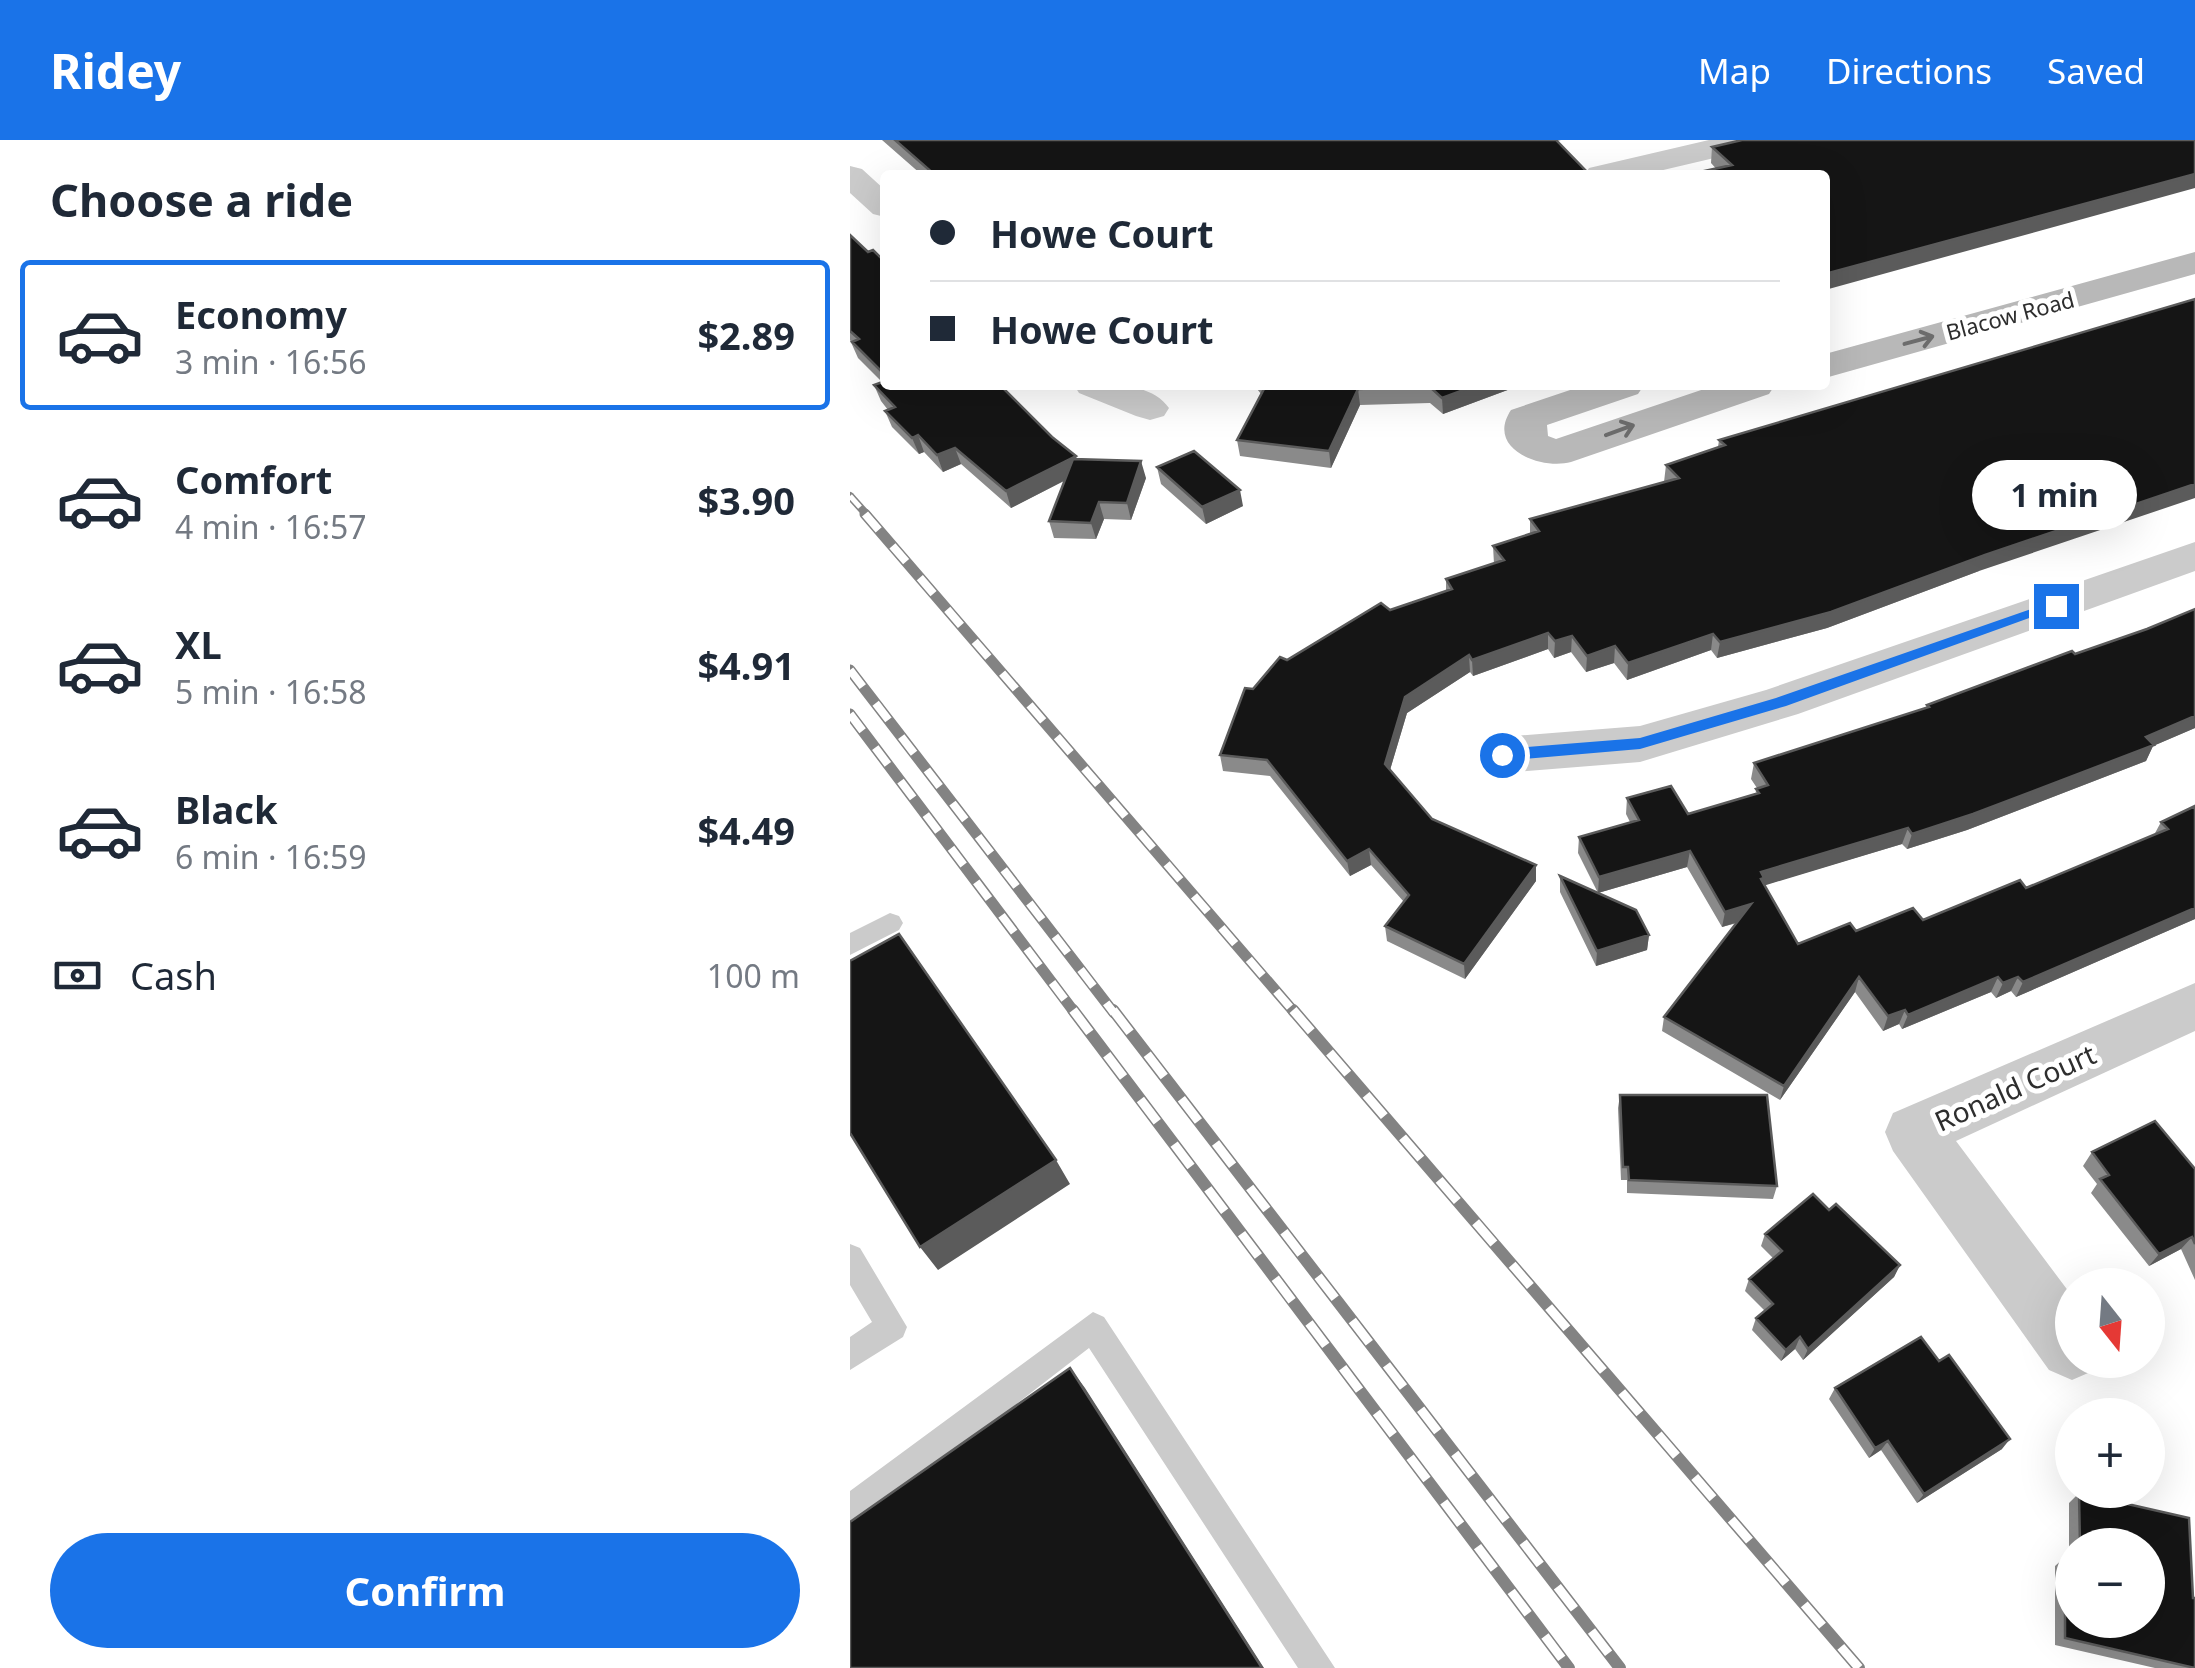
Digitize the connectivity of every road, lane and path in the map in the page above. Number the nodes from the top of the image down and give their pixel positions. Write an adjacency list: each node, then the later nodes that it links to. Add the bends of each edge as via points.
1 (1615, 140): 3 (street)
2 (1750, 140): 3 (street)
3 (1635, 167): 4 (street)
4 (1622, 170)
5 (850, 176): 6 (street)
6 (880, 203)
7 (2195, 264): 8 (street, Blacow Road, one-way to 7)
8 (1830, 365)
9 (1105, 390): 12 (street)
10 (1610, 390): 11 (street, one-way to 11, via 1526,419 1528,443 1556,453)
11 (1741, 390)
12 (1150, 408)
13 (2195, 556): 14 (street, via 1781,702 1640,744)
14 (1502, 755)
15 (890, 923): 16 (lane)
16 (850, 944)
17 (2195, 1006): 19 (street, Ronald Court, via 1914,1132)
18 (850, 1258): 20 (lane, via 892,1327)
19 (2055, 1324)
20 (850, 1355)
21 (850, 1511): 22 (lane, via 1093,1328)
22 (1318, 1668)

